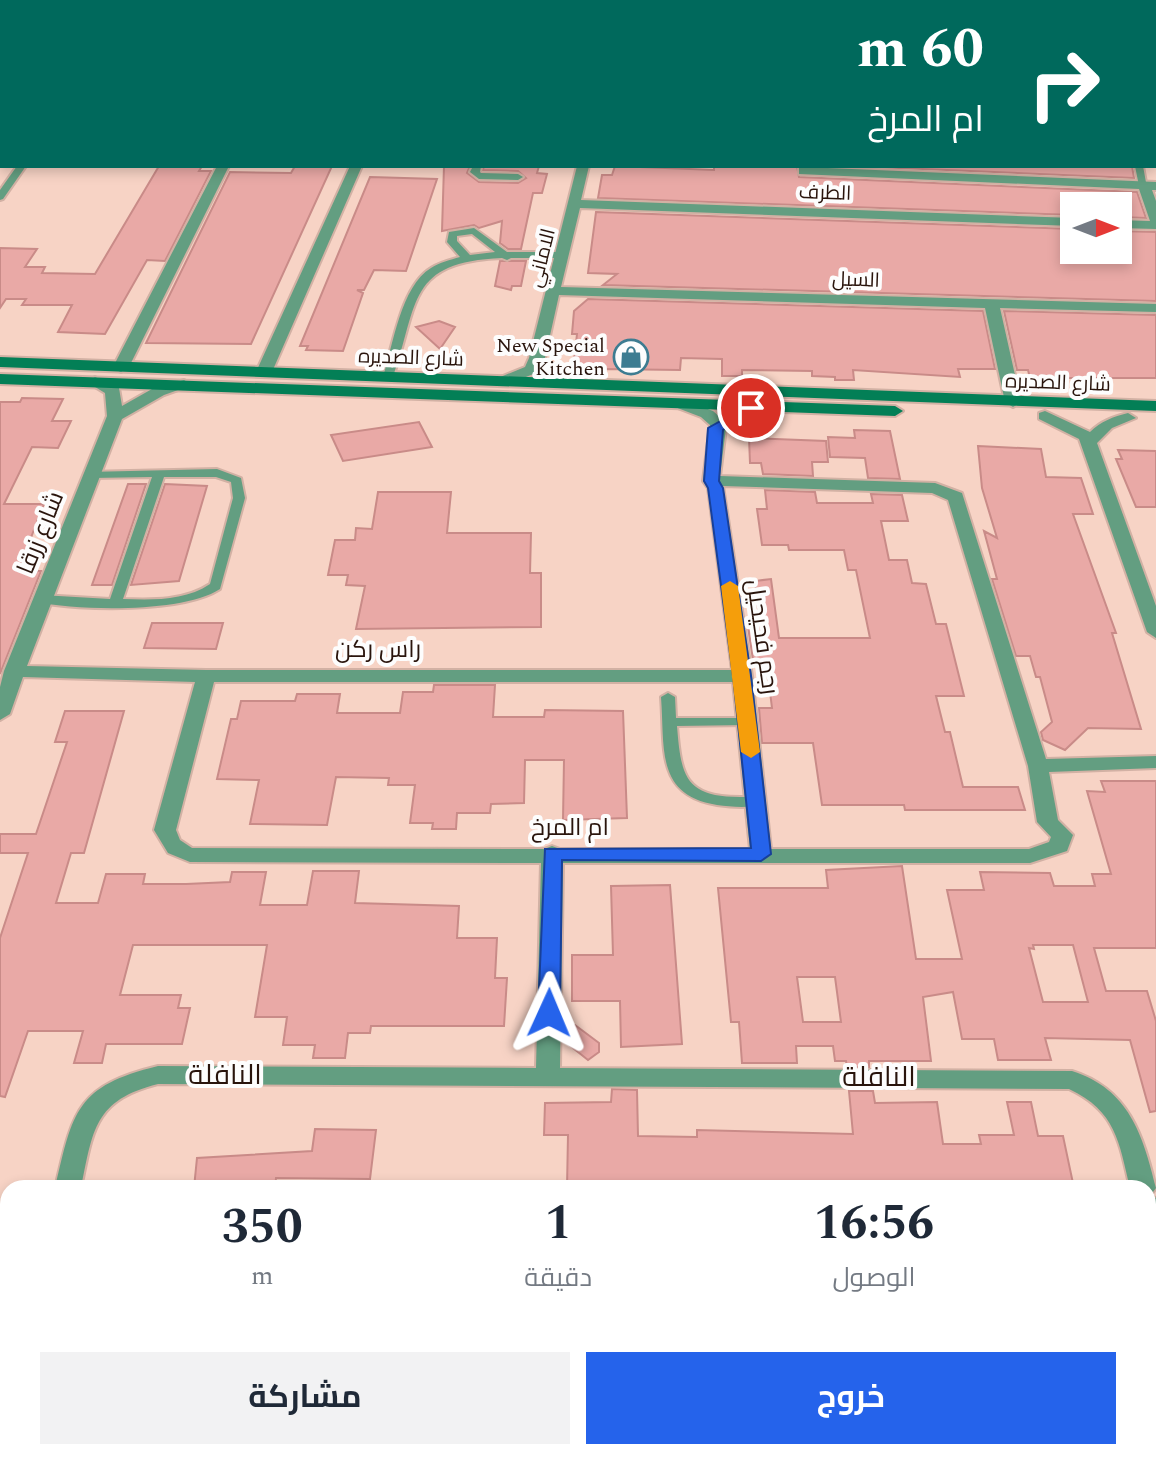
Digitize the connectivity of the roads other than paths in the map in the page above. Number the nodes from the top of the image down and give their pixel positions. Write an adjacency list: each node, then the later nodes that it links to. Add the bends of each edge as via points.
1 (21, 168): 10 (lane)
2 (222, 168): 23 (street)
3 (355, 168): 24 (street)
4 (476, 168): 8 (lane, via 479,176)
5 (583, 168): 11 (street, الاماني)
6 (1140, 168): 9 (lane)
7 (804, 171): 9 (street)
8 (518, 177)
9 (1150, 186): 13 (street)
10 (0, 197)
11 (575, 204): 12 (street, الطرف); 15 (street, الاماني)
12 (1060, 221)
13 (1156, 223): 14 (street)
14 (1132, 224)
15 (563, 255): 17 (lane); 18 (street, الاماني)
16 (466, 257): 17 (lane); 17 (lane, via 452,242 452,234 474,231); 25 (lane, via 421,282)
17 (507, 257)
18 (555, 291): 19 (street, السيل); 21 (street, الاماني)
19 (992, 304): 20 (street, السيل); 31 (street)
20 (1156, 308)
21 (537, 358): 27 (street, via 531,370); 29 (street, via 542,369)
22 (0, 362): 23 (main road, شارع الصديره)
23 (121, 367): 24 (main road, شارع الصديره)
24 (264, 372): 25 (main road, شارع الصديره)
25 (388, 377): 27 (main road, شارع الصديره)
26 (0, 379): 28 (main road, شارع الصديره)
27 (503, 381): 29 (main road, شارع الصديره)
28 (95, 382): 30 (main road, شارع الصديره); 35 (street, via 113,391)
29 (561, 383): 31 (main road, شارع الصديره)
30 (184, 385): 32 (main road, شارع الصديره); 35 (street, via 158,392)
31 (1013, 402): 34 (main road, شارع الصديره)
32 (681, 404): 33 (main road, شارع الصديره); 39 (street, via 714,418)
33 (761, 406): 36 (main road, شارع الصديره); 39 (street)
34 (1156, 406)
35 (115, 416): 41 (street, شارع زرقا)
36 (1045, 416): 37 (main road, شارع الصديره); 40 (street, via 1077,430)
37 (1128, 418): 38 (main road, شارع الصديره); 40 (street, via 1106,425)
38 (1156, 419)
39 (716, 428): 43 (street, رجم فحيحيل)
40 (1087, 443): 46 (street)
41 (91, 474): 42 (lane); 44 (street, شارع زرقا)
42 (158, 476): 45 (lane); 45 (lane, via 217,473 237,480 239,498 216,586 197,598)
43 (711, 481): 50 (street, رجم فحيحيل); 56 (street, ام المرخ, via 935,488 956,497)
44 (41, 599): 45 (lane); 48 (street, شارع زرقا)
45 (115, 603)
46 (1152, 610): 47 (street)
47 (1156, 632)
48 (14, 671): 49 (street, راس ركن); 52 (street, شارع زرقا)
49 (206, 676): 50 (street, راس ركن); 58 (street, ام المرخ, via 165,830 179,852)
50 (742, 676): 53 (street, رجم فحيحيل)
51 (668, 697): 54 (lane)
52 (0, 714)
53 (747, 721): 54 (lane); 57 (street, رجم فحيحيل)
54 (670, 722): 57 (lane, via 674,771 684,790 711,802)
55 (1156, 762): 56 (street)
56 (1038, 766): 59 (street, ام المرخ, via 1048,822 1062,835 1059,846 1046,852)
57 (756, 802): 59 (street, رجم فحيحيل)
58 (552, 853): 59 (street, ام المرخ); 60 (street)
59 (761, 854)
60 (548, 1076): 61 (street, النافلة, via 173,1075 132,1080 110,1089 84,1119); 62 (street, النافلة, via 1072,1080 1095,1089 1127,1123)
61 (70, 1180)
62 (1141, 1180)

